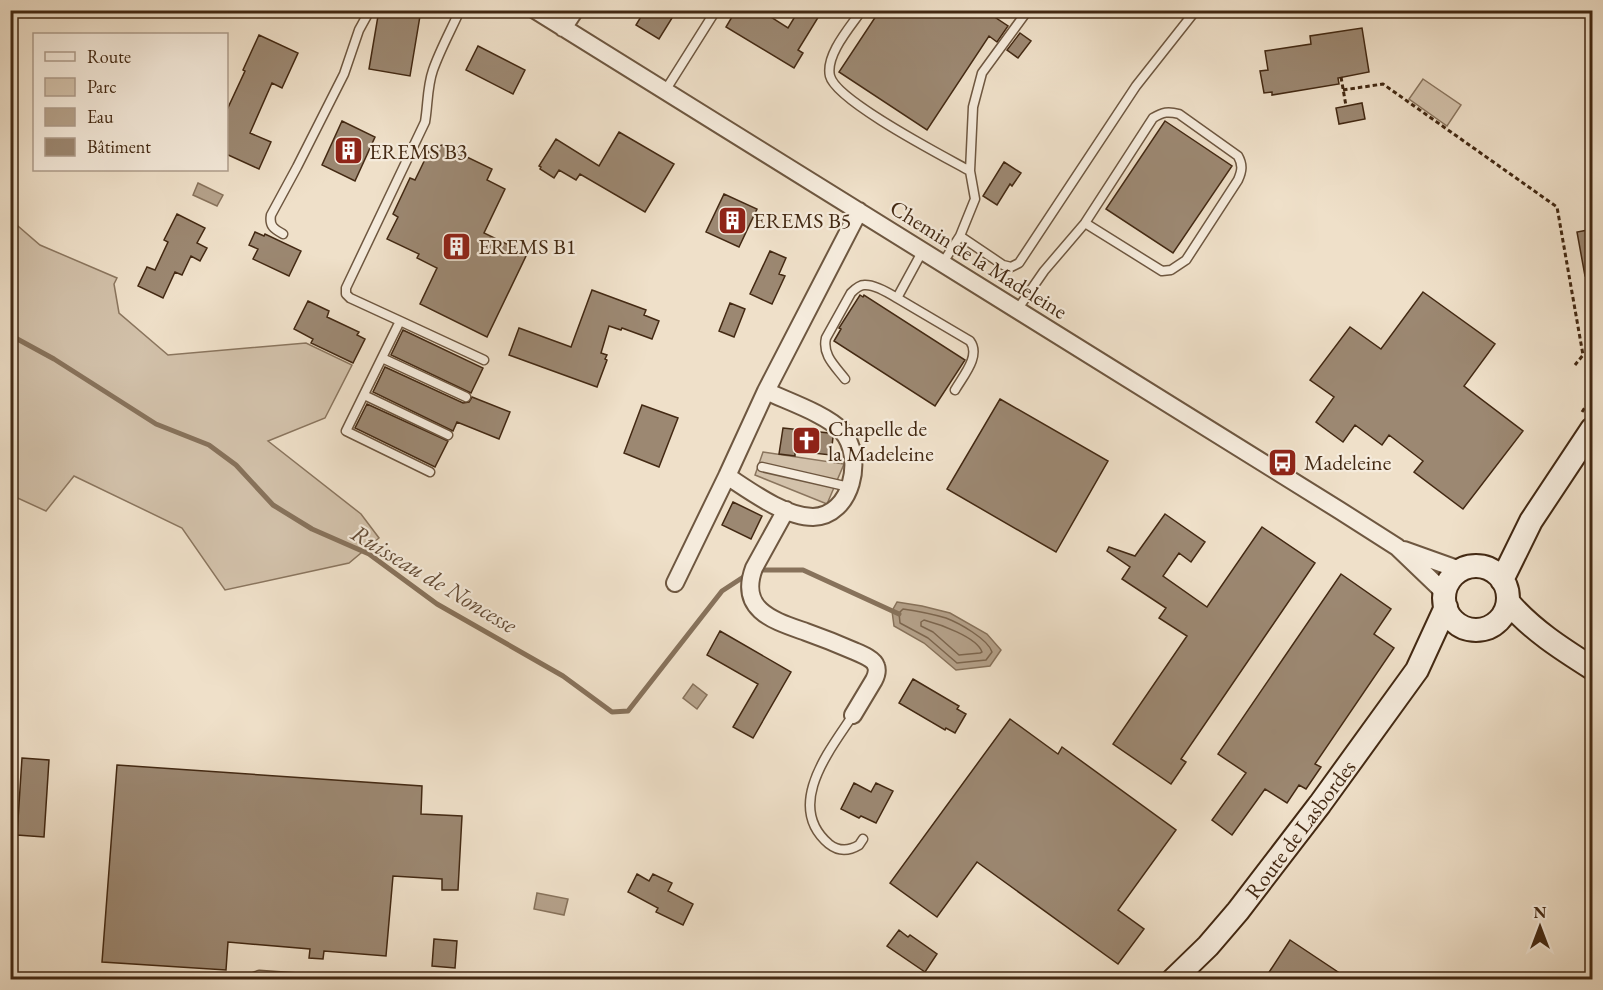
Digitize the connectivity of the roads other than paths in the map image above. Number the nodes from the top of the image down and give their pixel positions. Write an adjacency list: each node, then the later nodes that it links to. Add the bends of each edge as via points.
1 (370, 10): 14 (lane, via 344,74 271,215 272,228)
2 (460, 10): 20 (lane, via 433,71 424,122 346,288 350,298)
3 (536, 10): 9 (street, Chemin de la Madeleine)
4 (575, 10): 9 (street)
5 (716, 10): 10 (lane)
6 (862, 10): 11 (lane, via 831,61 830,75 835,85 846,97 920,145)
7 (1028, 10): 11 (lane, via 982,73 973,107)
8 (1196, 10): 15 (lane, via 1136,86 1018,263 1003,266)
9 (563, 28): 10 (street, Chemin de la Madeleine)
10 (665, 91): 12 (street, Chemin de la Madeleine)
11 (970, 171): 15 (lane, via 975,199)
12 (859, 211): 16 (street, Chemin de la Madeleine); 25 (street)
13 (1085, 223): 13 (lane, via 1153,118 1162,112 1179,114 1238,156 1242,164 1238,180 1186,260 1172,270 1162,271); 19 (lane)
14 (283, 234)
15 (960, 236): 17 (lane)
16 (922, 252): 17 (street, Chemin de la Madeleine); 18 (lane)
17 (942, 264): 19 (street, Chemin de la Madeleine)
18 (897, 298): 23 (lane, via 864,285 851,293 824,345); 24 (lane, via 974,346 974,357)
19 (1017, 310): 36 (street, Chemin de la Madeleine)
20 (400, 321): 21 (lane); 22 (lane)
21 (382, 358): 26 (lane); 27 (lane)
22 (484, 360)
23 (845, 379)
24 (955, 390)
25 (765, 391): 32 (street); 33 (street, via 840,429 853,454)
26 (364, 395): 29 (lane); 31 (lane, via 346,431)
27 (466, 397)
28 (1593, 429): 35 (street)
29 (448, 435)
30 (762, 467): 33 (lane)
31 (430, 472)
32 (727, 476): 34 (street); 40 (street)
33 (849, 487): 34 (street, via 832,512 814,517)
34 (786, 510): 48 (street, via 754,567 752,595 764,614 774,620 873,661 877,673)
35 (1531, 521): 37 (street); 39 (street)
36 (1397, 548): 38 (street, Chemin de la Madeleine); 41 (street, Chemin de la Madeleine)
37 (1483, 567): 38 (street); 39 (street)
38 (1460, 570): 41 (street, via 1448,584)
39 (1502, 580): 42 (street)
40 (675, 583)
41 (1445, 600): 44 (street, via 1450,616); 47 (street, Route de Lasbordes)
42 (1508, 602): 43 (street, via 1500,620); 45 (street)
43 (1492, 625): 44 (street, via 1484,629); 45 (street)
44 (1465, 628): 47 (street, Route de Lasbordes)
45 (1559, 648): 46 (street)
46 (1593, 668)
47 (1417, 670): 51 (street, Route de Lasbordes, via 1239,911)
48 (853, 715): 49 (lane, via 813,783 810,805 816,827 831,846 847,850 859,845)
49 (862, 839)
50 (316, 979): 52 (lane, via 259,975)
51 (1173, 979)
52 (247, 980)

